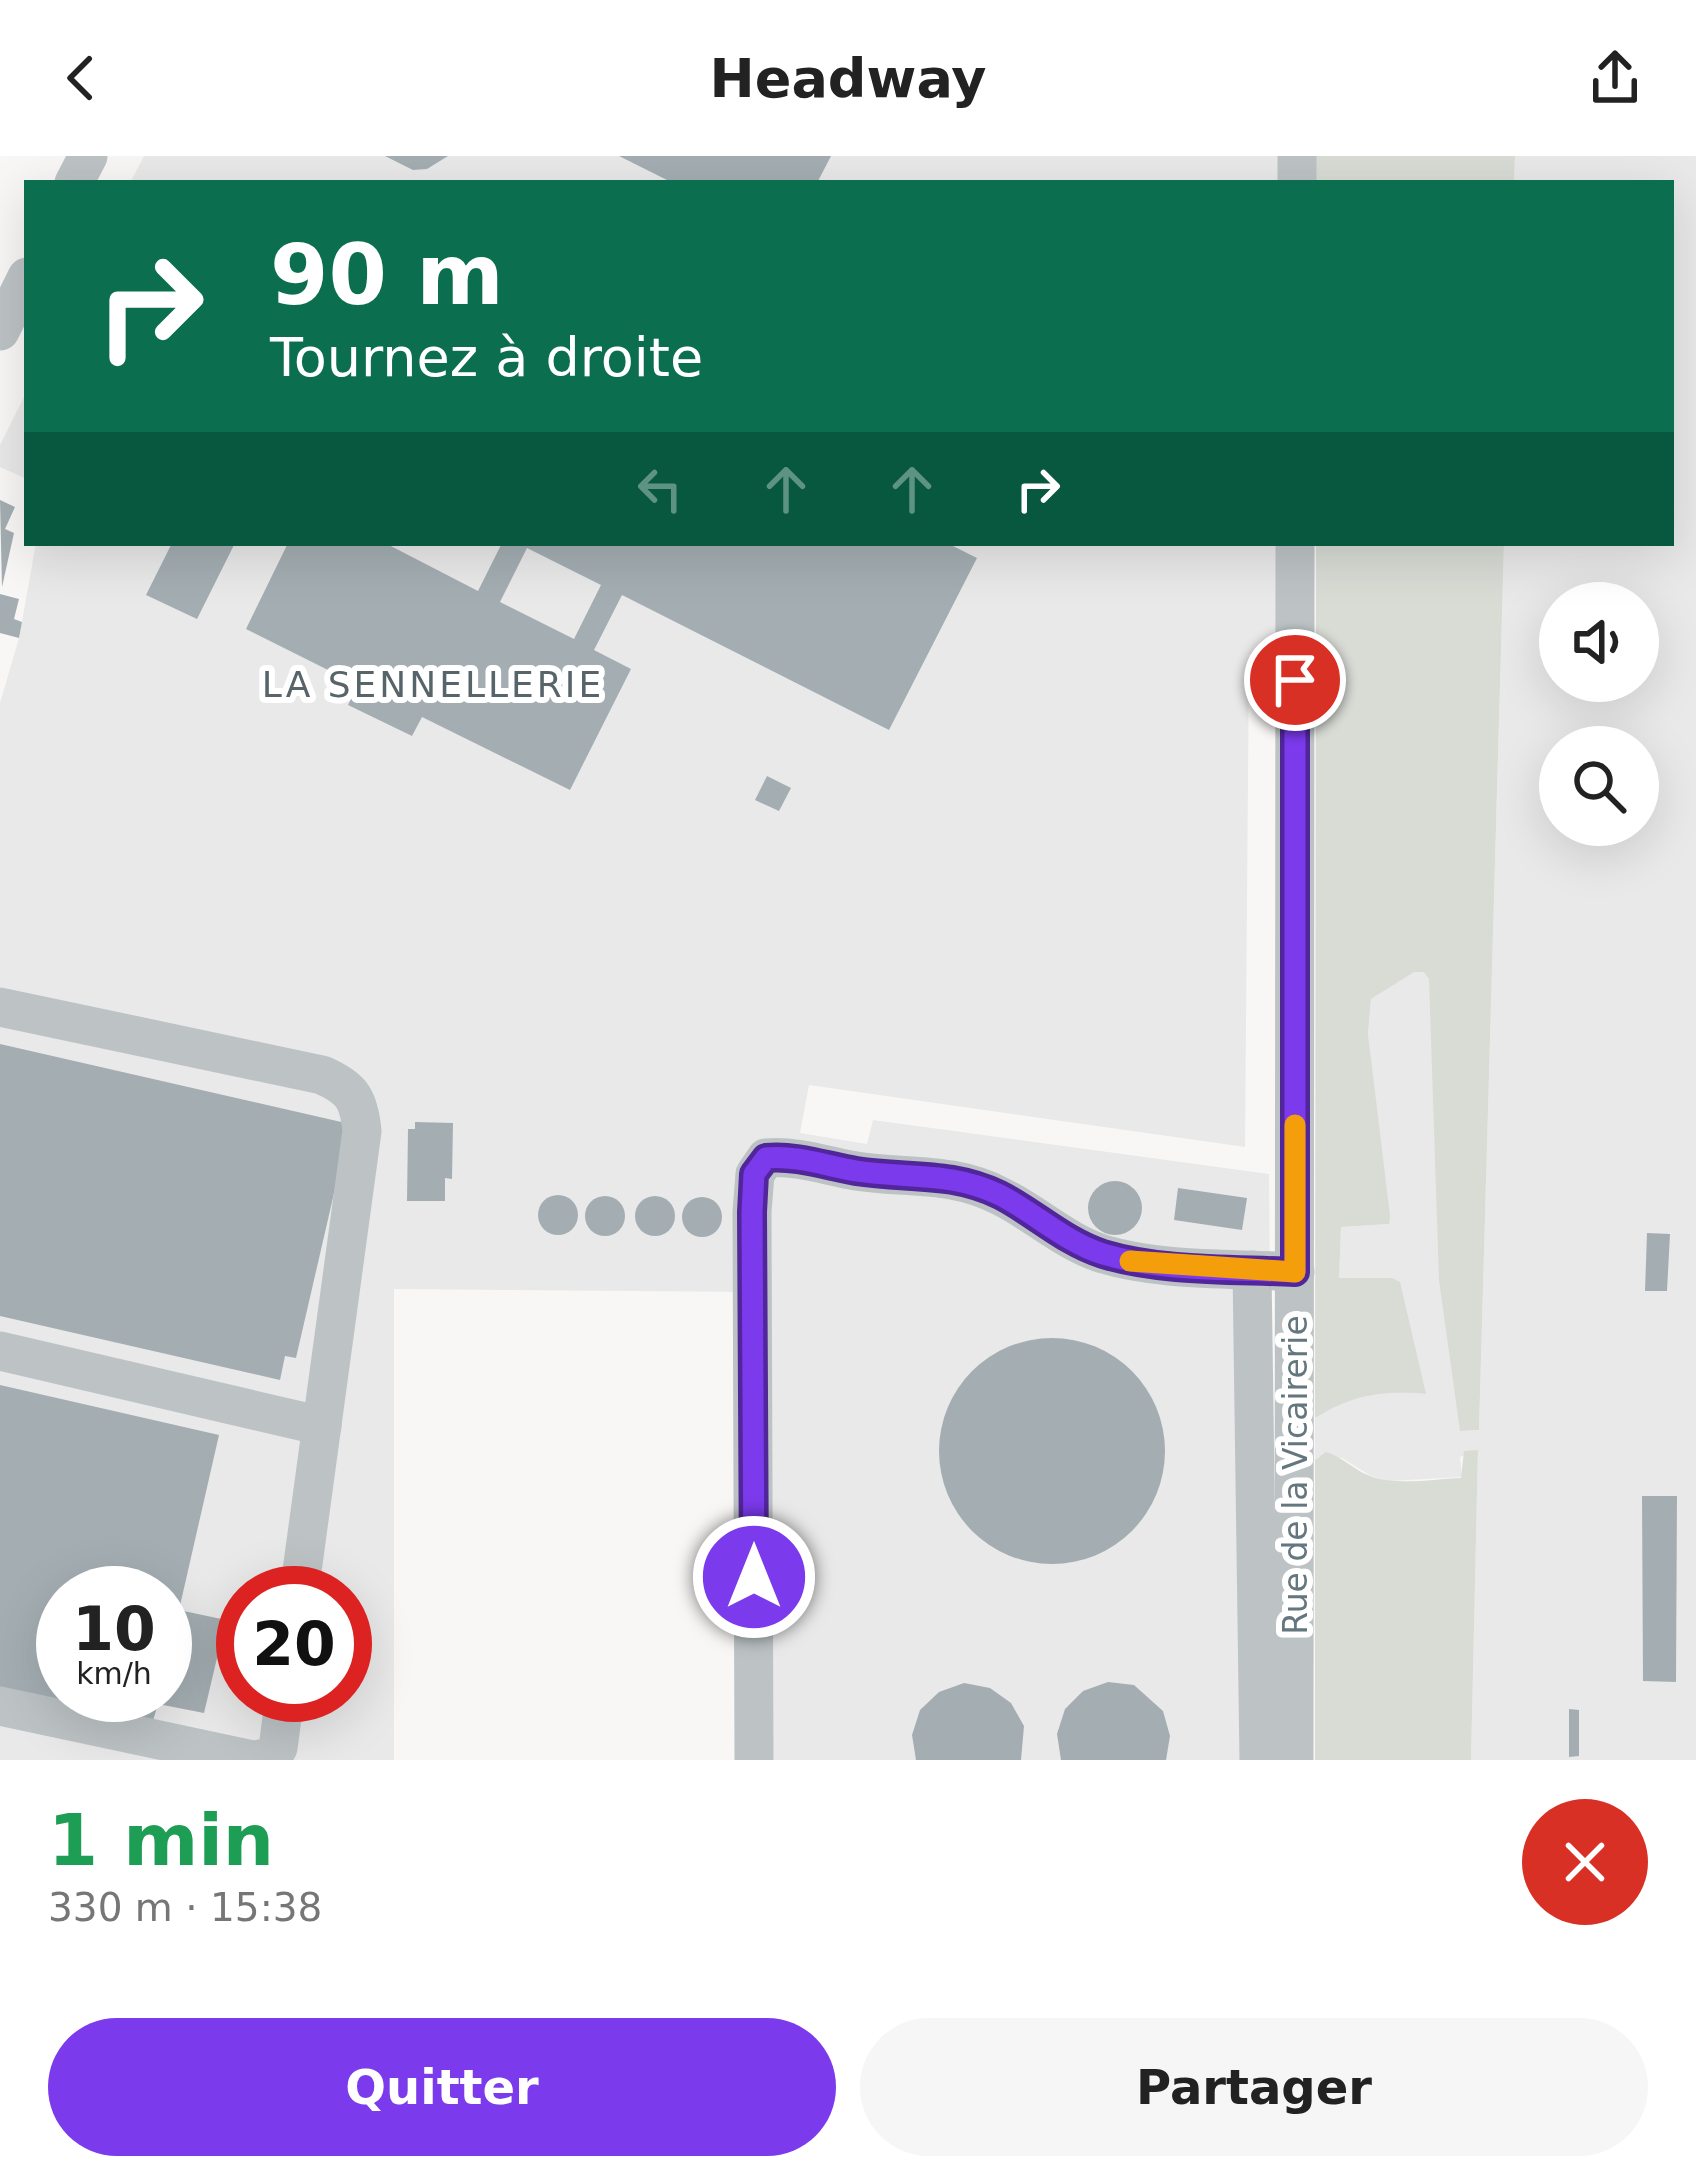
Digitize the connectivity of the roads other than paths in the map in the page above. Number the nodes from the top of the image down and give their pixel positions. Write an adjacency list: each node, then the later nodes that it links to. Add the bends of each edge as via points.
1 (24, 283): 2 (street)
2 (0, 331)
3 (1295, 546): 6 (street, Rue de la Vicairerie)
4 (0, 1007): 8 (street, via 322,1075 355,1095 362,1131)
5 (1252, 1270): 6 (street); 13 (street, via 1097,1252 956,1178 766,1158 754,1174 752,1212); 14 (street)
6 (1295, 1272): 15 (street, Rue de la Vicairerie)
7 (0, 1351): 8 (street)
8 (322, 1426): 9 (street)
9 (303, 1566)
10 (0, 1706): 12 (street)
11 (281, 1722): 12 (street, via 278,1748)
12 (255, 1760)
13 (754, 1760)
14 (1259, 1760)
15 (1294, 1760)

